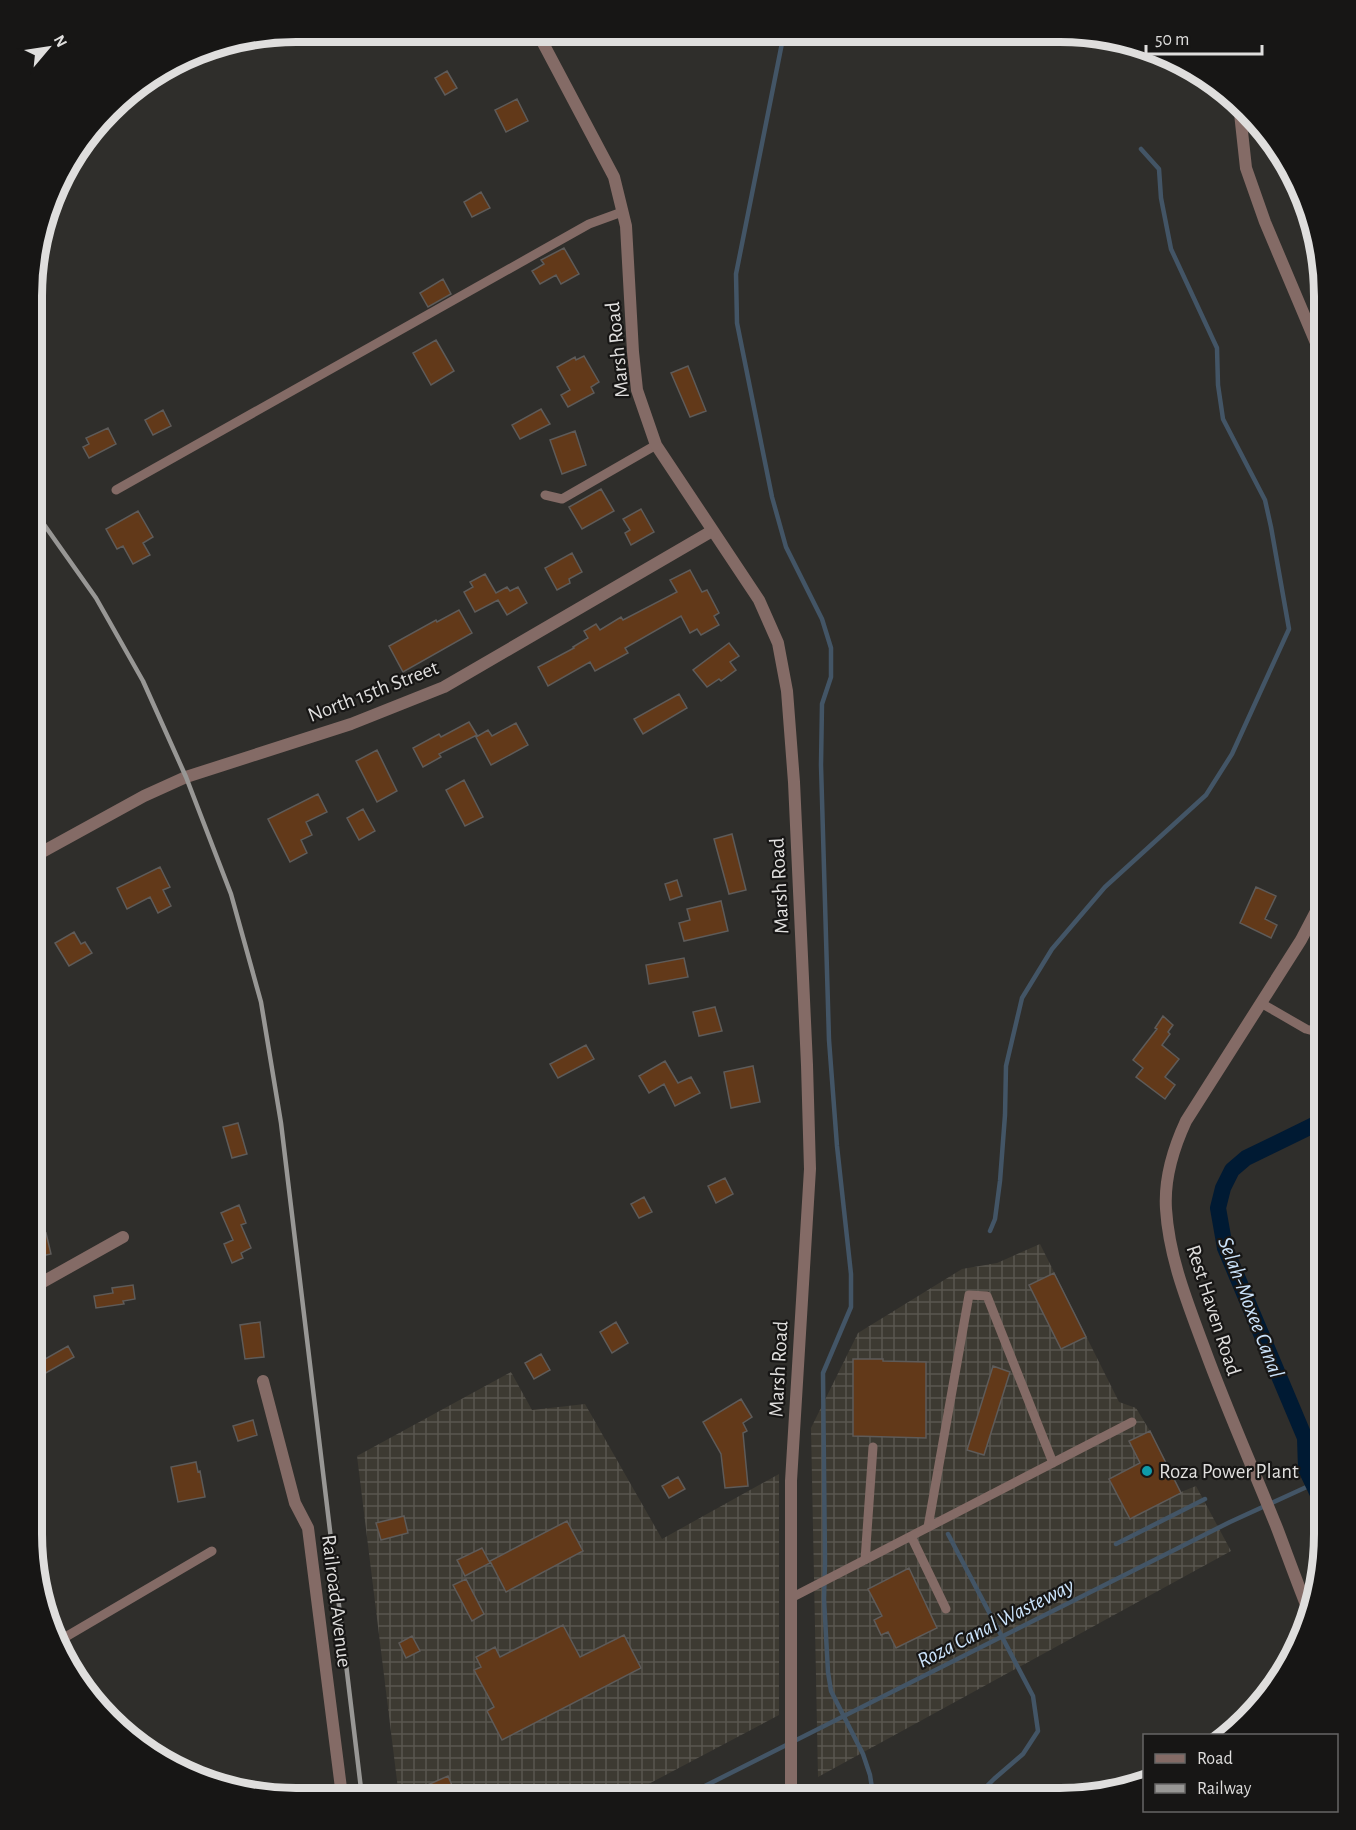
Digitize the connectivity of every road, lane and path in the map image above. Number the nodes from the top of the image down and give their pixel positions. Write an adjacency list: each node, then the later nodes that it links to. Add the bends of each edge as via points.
1 (544, 42): 3 (street, Marsh Road, via 614,177)
2 (1241, 119): 4 (street, via 1246,168)
3 (622, 212): 5 (street, Marsh Road, via 637,390); 6 (lane, via 589,224)
4 (1314, 338)
5 (657, 445): 7 (lane, via 562,498); 8 (street, Marsh Road)
6 (116, 490)
7 (544, 495)
8 (712, 531): 9 (street, North 15th Street, via 444,687 351,724 186,777); 23 (street, Marsh Road, via 759,600 777,643 787,691 810,1169 791,1481)
9 (42, 852)
10 (1314, 915): 11 (street, Rest Haven Road)
11 (1261, 1003): 12 (lane); 24 (street, Rest Haven Road, via 1174,1145 1166,1209 1174,1262)
12 (1314, 1031)
13 (123, 1238): 14 (street)
14 (42, 1283)
15 (263, 1381): 27 (street, Railroad Avenue, via 295,1503 308,1528)
16 (1132, 1422): 18 (lane)
17 (873, 1447): 22 (lane)
18 (1053, 1463): 19 (lane); 19 (lane, via 987,1296 969,1295)
19 (928, 1527): 20 (lane)
20 (911, 1536): 22 (lane); 25 (lane)
21 (212, 1551): 26 (lane)
22 (865, 1560): 23 (lane)
23 (791, 1598): 28 (street, Marsh Road)
24 (1305, 1600)
25 (946, 1609)
26 (64, 1638)
27 (341, 1788)
28 (791, 1788)

